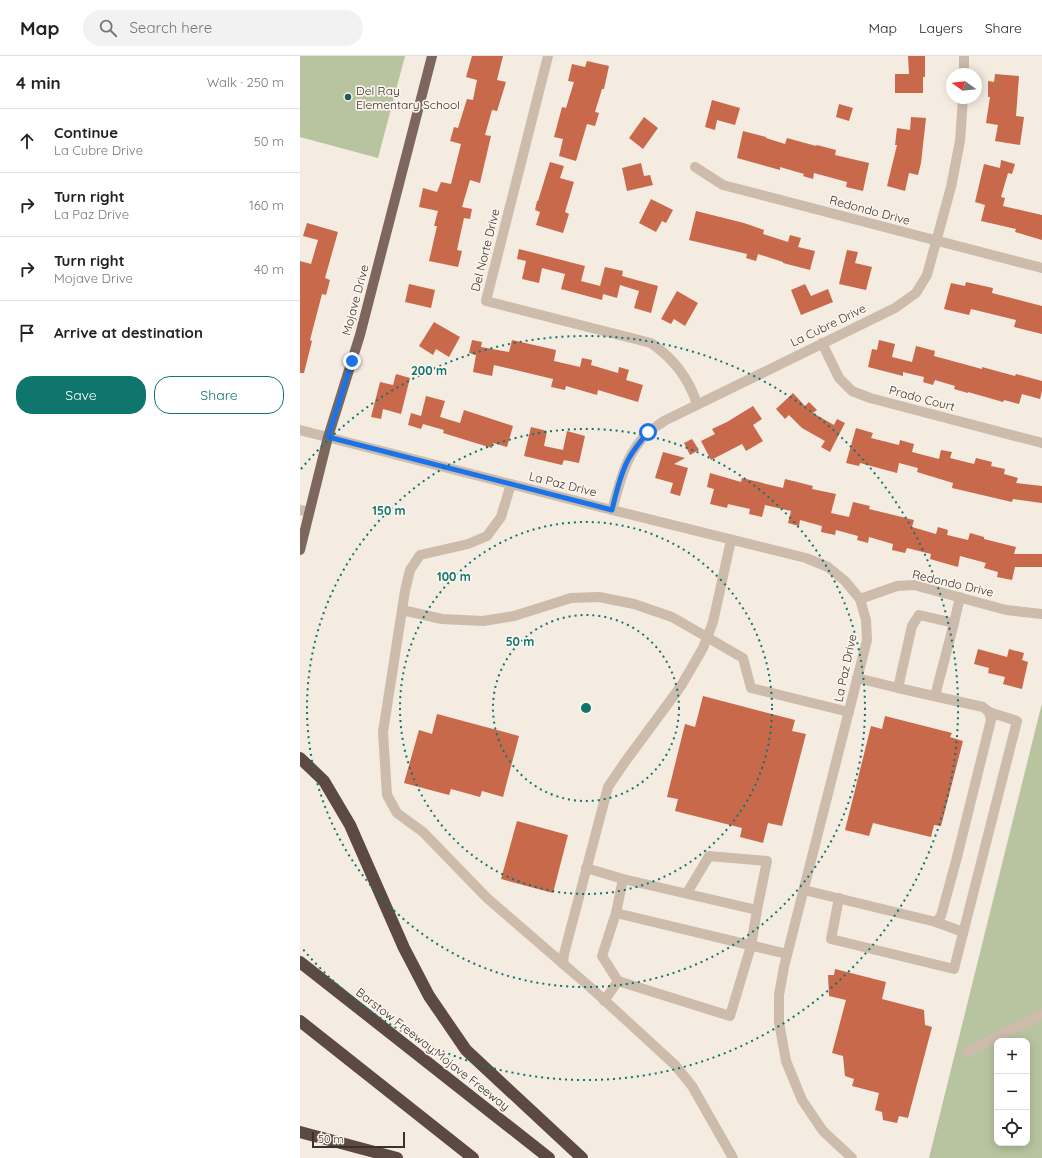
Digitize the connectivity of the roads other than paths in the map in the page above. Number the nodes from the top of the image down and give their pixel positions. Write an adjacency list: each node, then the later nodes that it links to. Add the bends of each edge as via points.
1 (432, 56): 12 (main road, Mojave Drive, via 360,335)
2 (548, 56): 10 (street, Del Norte Drive, via 486,301 651,343 678,367 693,391)
3 (964, 56): 4 (street)
4 (964, 68)
5 (963, 104): 7 (street, La Cubre Drive, via 960,141)
6 (695, 167): 7 (street, Redondo Drive, via 723,185)
7 (937, 241): 8 (street, Redondo Drive); 9 (street, La Cubre Drive, via 928,275 916,293 895,308)
8 (1042, 268)
9 (822, 343): 10 (street, La Cubre Drive); 13 (street, Prado Court, via 839,378 852,391 870,398)
10 (697, 404): 15 (street, La Cubre Drive, via 664,421 648,432 637,445 621,477)
11 (300, 430): 12 (street, La Paz Drive)
12 (328, 437): 14 (street, La Paz Drive); 16 (main road, Mojave Drive)
13 (1042, 443)
14 (512, 484): 15 (street, La Paz Drive); 21 (street, via 501,517 487,536 468,544 420,555 410,570)
15 (612, 510): 17 (street, La Paz Drive)
16 (305, 511): 18 (main road, Mojave Drive)
17 (731, 540): 20 (street, La Paz Drive, via 806,558 828,567 845,580); 24 (street, via 713,622)
18 (300, 550)
19 (960, 597): 20 (street, Redondo Drive, via 914,585 897,586); 22 (street, Redondo Drive, via 1006,610); 23 (street)
20 (860, 599): 25 (street, La Paz Drive, via 866,620 867,640)
21 (402, 610): 24 (street, via 442,619 483,622 514,616 571,598 599,597 634,604 672,617); 43 (street, via 382,732 386,795 398,813 423,832 488,898)
22 (1042, 614)
23 (954, 623): 26 (street, via 919,615 912,626); 27 (street)
24 (707, 638): 28 (street, via 742,658 751,688); 31 (street, via 680,686 608,787)
25 (857, 678): 26 (street); 28 (street, La Paz Drive)
26 (898, 688): 27 (street)
27 (935, 696): 29 (street, via 982,707)
28 (849, 712): 33 (street, La Paz Drive)
29 (990, 712): 38 (street, via 992,720 956,861 941,916); 39 (street, via 1017,722)
30 (300, 758): 53 (highway, via 324,781 350,825 404,948 429,996 462,1044)
31 (586, 868): 32 (street); 43 (street)
32 (623, 879): 34 (street); 37 (street)
33 (804, 890): 35 (street); 41 (street, La Paz Drive)
34 (687, 894): 36 (street); 36 (street, via 709,856 767,861)
35 (839, 898): 38 (street); 39 (street, via 831,939 954,969)
36 (757, 910): 40 (street)
37 (616, 913): 40 (street); 44 (street, via 602,956)
38 (936, 922): 39 (street)
39 (963, 932)
40 (751, 946): 41 (street); 44 (street, via 730,1016)
41 (788, 954): 55 (street, La Paz Drive, via 779,994 779,1022 786,1061 802,1100 823,1131)
42 (300, 962): 52 (highway, Barstow Freeway;Mojave Freeway)
43 (563, 964): 45 (street)
44 (618, 981): 45 (street)
45 (604, 1001): 54 (street, via 675,1066 692,1086)
46 (1042, 1014): 48 (street)
47 (300, 1021): 51 (highway)
48 (967, 1052)
49 (300, 1132): 50 (highway)
50 (396, 1158)
51 (473, 1158)
52 (549, 1158)
53 (582, 1158)
54 (733, 1158)
55 (852, 1158)

